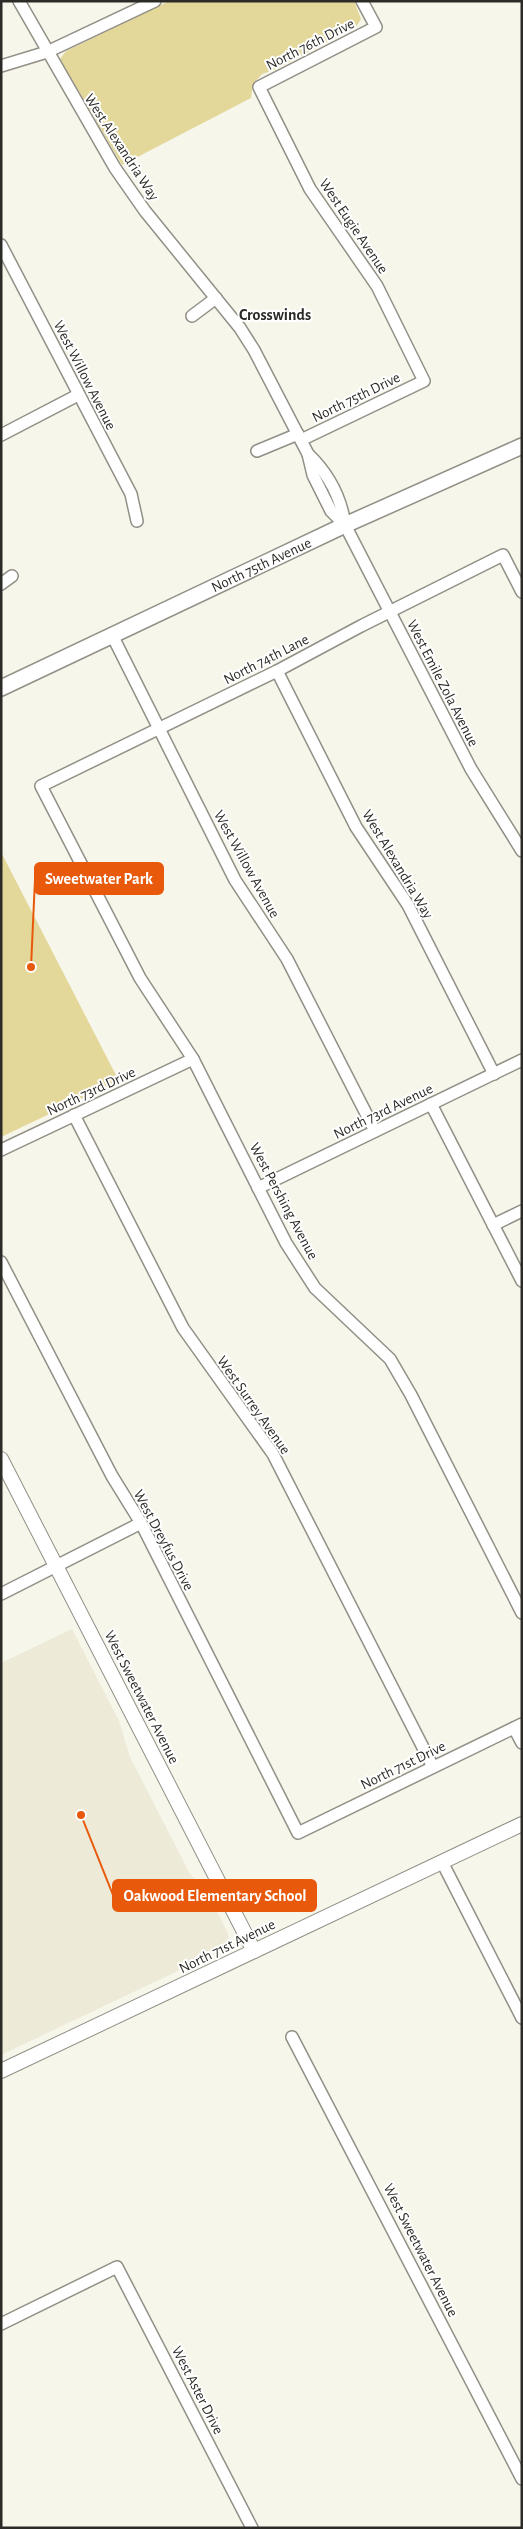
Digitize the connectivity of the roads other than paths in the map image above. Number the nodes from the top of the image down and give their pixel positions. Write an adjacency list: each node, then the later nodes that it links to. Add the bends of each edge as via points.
1 (19, 1): 4 (street, West Alexandria Way)
2 (155, 1): 4 (street)
3 (362, 1): 6 (street, North 76th Drive, via 376,27)
4 (47, 52): 5 (street); 8 (street, West Alexandria Way, via 115,168 145,211)
5 (1, 66)
6 (258, 88): 10 (street, West Eugie Avenue, via 310,189 377,286)
7 (1, 244): 11 (street, West Willow Avenue)
8 (216, 298): 9 (street); 13 (street, West Alexandria Way, via 254,350)
9 (192, 316)
10 (424, 381): 13 (street, North 75th Drive)
11 (78, 395): 12 (street); 16 (street, West Willow Avenue, via 131,494)
12 (1, 435)
13 (299, 437): 15 (street); 17 (street, West Alexandria Way, via 331,511)
14 (522, 446): 17 (main road, North 75th Avenue)
15 (257, 451)
16 (137, 521)
17 (345, 526): 21 (street, West Emile Zola Avenue); 22 (main road, North 75th Avenue)
18 (12, 576): 19 (street)
19 (1, 584)
20 (522, 592): 21 (street, North 74th Lane, via 503,555)
21 (390, 611): 23 (street, North 74th Lane); 27 (street, West Emile Zola Avenue, via 471,769)
22 (112, 635): 24 (main road, North 75th Avenue); 25 (street, West Willow Avenue)
23 (277, 670): 25 (street, North 74th Lane); 30 (street, West Alexandria Way, via 356,827 408,905)
24 (1, 688)
25 (159, 728): 26 (street, North 74th Lane); 33 (street, West Willow Avenue, via 235,880 287,959)
26 (41, 786): 28 (street, West Pershing Avenue, via 140,978)
27 (522, 851)
28 (193, 1059): 32 (street, North 73rd Drive); 35 (street, West Pershing Avenue)
29 (522, 1060): 30 (street, North 73rd Avenue)
30 (494, 1074): 31 (street, North 73rd Avenue)
31 (431, 1104): 33 (street, North 73rd Avenue); 37 (street)
32 (74, 1116): 34 (street, North 73rd Drive); 47 (street, West Surrey Avenue, via 183,1328 273,1454)
33 (375, 1131): 35 (street, North 73rd Avenue)
34 (1, 1150)
35 (258, 1188): 44 (street, West Pershing Avenue, via 286,1243 316,1288 390,1359)
36 (522, 1211): 37 (street)
37 (493, 1225): 39 (street)
38 (1, 1262): 41 (street, West Dreyfus Drive, via 112,1476)
39 (522, 1281)
40 (1, 1459): 42 (street, West Sweetwater Avenue)
41 (141, 1523): 42 (street); 49 (street, West Dreyfus Drive)
42 (57, 1567): 43 (street); 51 (street, West Sweetwater Avenue)
43 (1, 1594)
44 (522, 1613)
45 (518, 1726): 46 (street); 47 (street, North 71st Drive)
46 (522, 1743)
47 (433, 1767): 49 (street, North 71st Drive)
48 (522, 1824): 50 (street, North 71st Avenue)
49 (298, 1833)
50 (442, 1862): 51 (street, North 71st Avenue); 52 (street)
51 (254, 1951): 54 (street, North 71st Avenue)
52 (522, 2018)
53 (292, 2037): 56 (street, West Sweetwater Avenue)
54 (1, 2071)
55 (1, 2324): 57 (street, West Aster Drive, via 117,2267)
56 (522, 2478)
57 (252, 2528)

